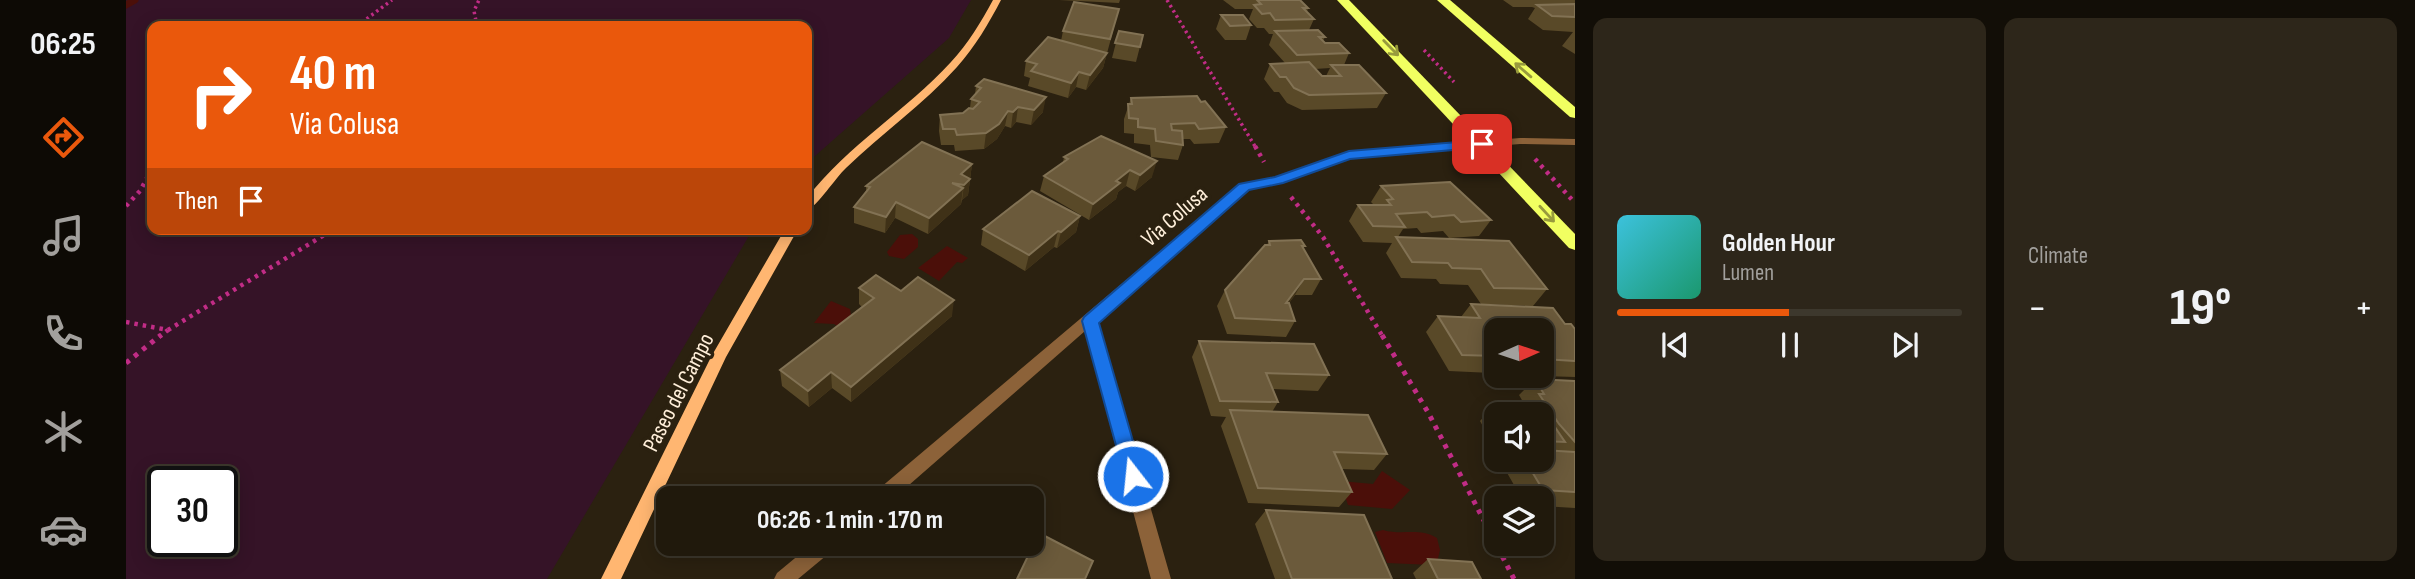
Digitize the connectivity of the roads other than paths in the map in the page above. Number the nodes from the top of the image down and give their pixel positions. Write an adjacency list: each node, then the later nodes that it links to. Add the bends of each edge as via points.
1 (997, 0): 7 (street, via 953,66 838,167)
2 (1343, 0): 6 (main road, one-way to 6)
3 (1443, 0): 4 (main road, one-way to 3)
4 (1575, 114)
5 (1575, 142): 6 (street, Via Colusa)
6 (1482, 144): 9 (main road, one-way to 9); 10 (street, Via Colusa, via 1349,155 1244,187)
7 (812, 200)
8 (788, 235): 13 (street, Paseo del Campo, via 653,489)
9 (1575, 244)
10 (1090, 321): 11 (street, Via Colusa); 15 (street)
11 (895, 486)
12 (812, 556): 14 (street)
13 (611, 579)
14 (784, 579)
15 (1161, 579)

